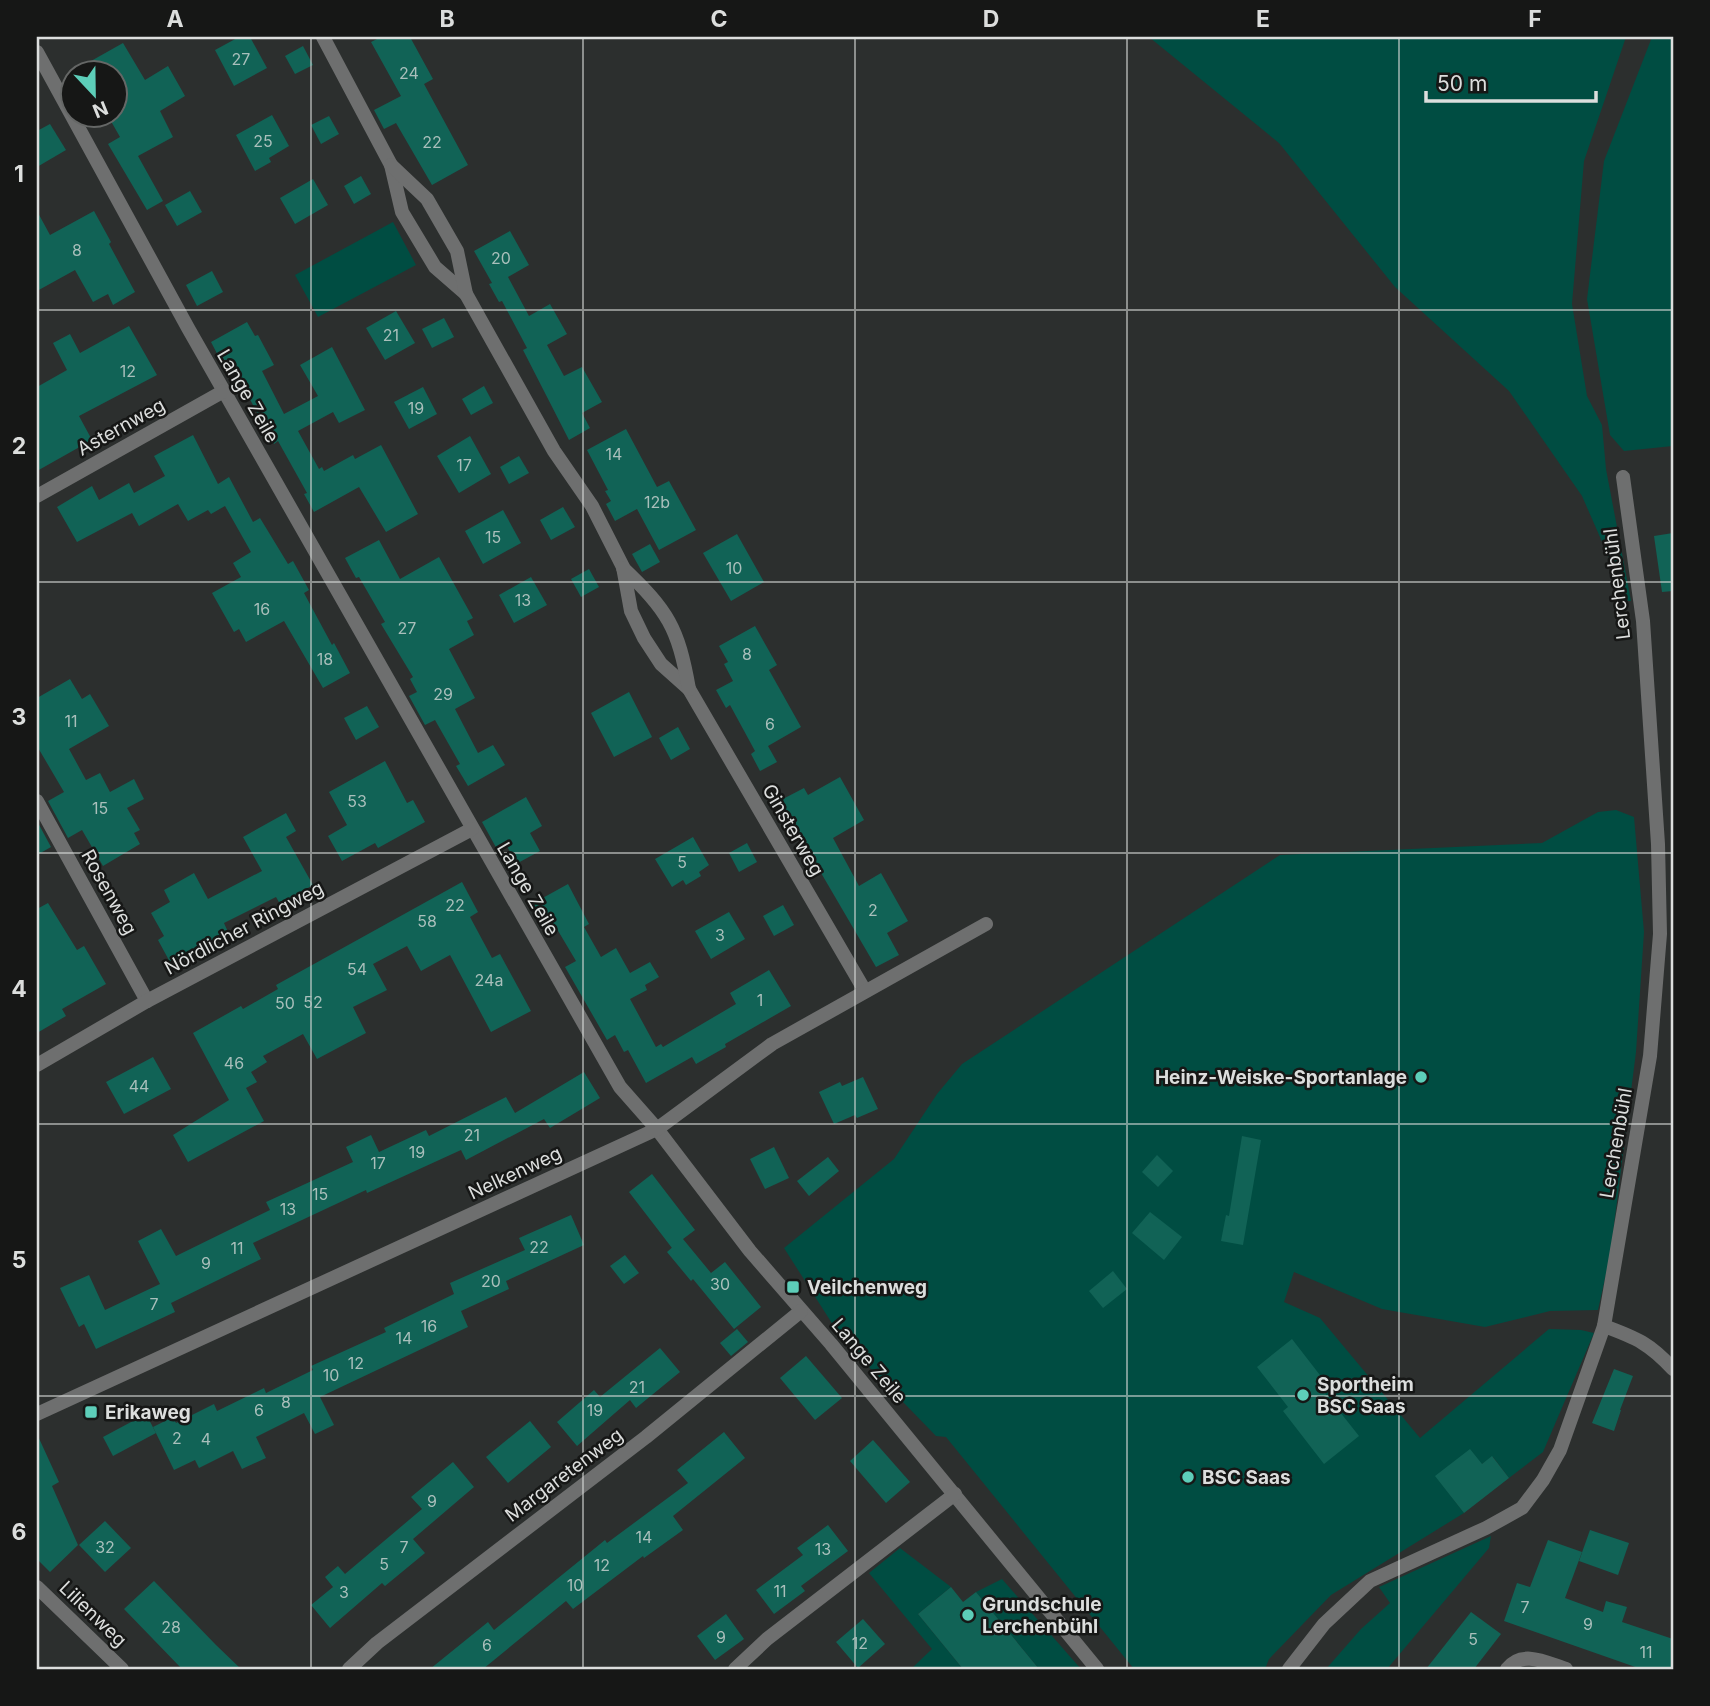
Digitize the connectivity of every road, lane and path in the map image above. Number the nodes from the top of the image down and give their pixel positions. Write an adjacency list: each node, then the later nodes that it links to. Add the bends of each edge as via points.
1 (323, 37): 3 (street, Ginsterweg)
2 (37, 52): 5 (street, Lange Zeile)
3 (391, 165): 4 (street, Ginsterweg, via 427,199 457,251); 4 (street, Ginsterweg, via 402,212 435,267)
4 (466, 294): 8 (street, Ginsterweg, via 554,451 592,506)
5 (224, 391): 7 (street, Asternweg); 11 (street, Lange Zeile)
6 (1623, 477): 18 (street, Lerchenbühl, via 1643,621 1660,934 1650,1056)
7 (37, 496)
8 (623, 568): 9 (street, Ginsterweg, via 654,598 672,625); 9 (street, Ginsterweg, via 631,611 644,638 661,664)
9 (689, 689): 13 (street, Ginsterweg)
10 (37, 801): 14 (street, Rosenweg)
11 (472, 829): 14 (street, Nördlicher Ringweg); 16 (street, Lange Zeile, via 620,1087)
12 (986, 924): 13 (street, Nelkenweg)
13 (865, 991): 16 (street, Nelkenweg, via 772,1044)
14 (147, 1001): 15 (street, Nördlicher Ringweg)
15 (37, 1065)
16 (657, 1129): 17 (street, Lange Zeile); 20 (street, Nelkenweg)
17 (801, 1311): 21 (street, Lange Zeile); 24 (street, Margaretenweg)
18 (1604, 1326): 19 (street, via 1654,1349); 27 (street, Lerchenbühl, via 1560,1450 1522,1508 1370,1581 1324,1624)
19 (1673, 1369)
20 (37, 1413)
21 (955, 1494): 25 (street, via 767,1639); 26 (street, Lange Zeile)
22 (37, 1587): 23 (street, Lilienweg)
23 (122, 1669)
24 (349, 1669)
25 (735, 1669)
26 (1097, 1669)
27 (1289, 1669)
28 (1507, 1669): 29 (street, via 1528,1657)
29 (1566, 1669)

